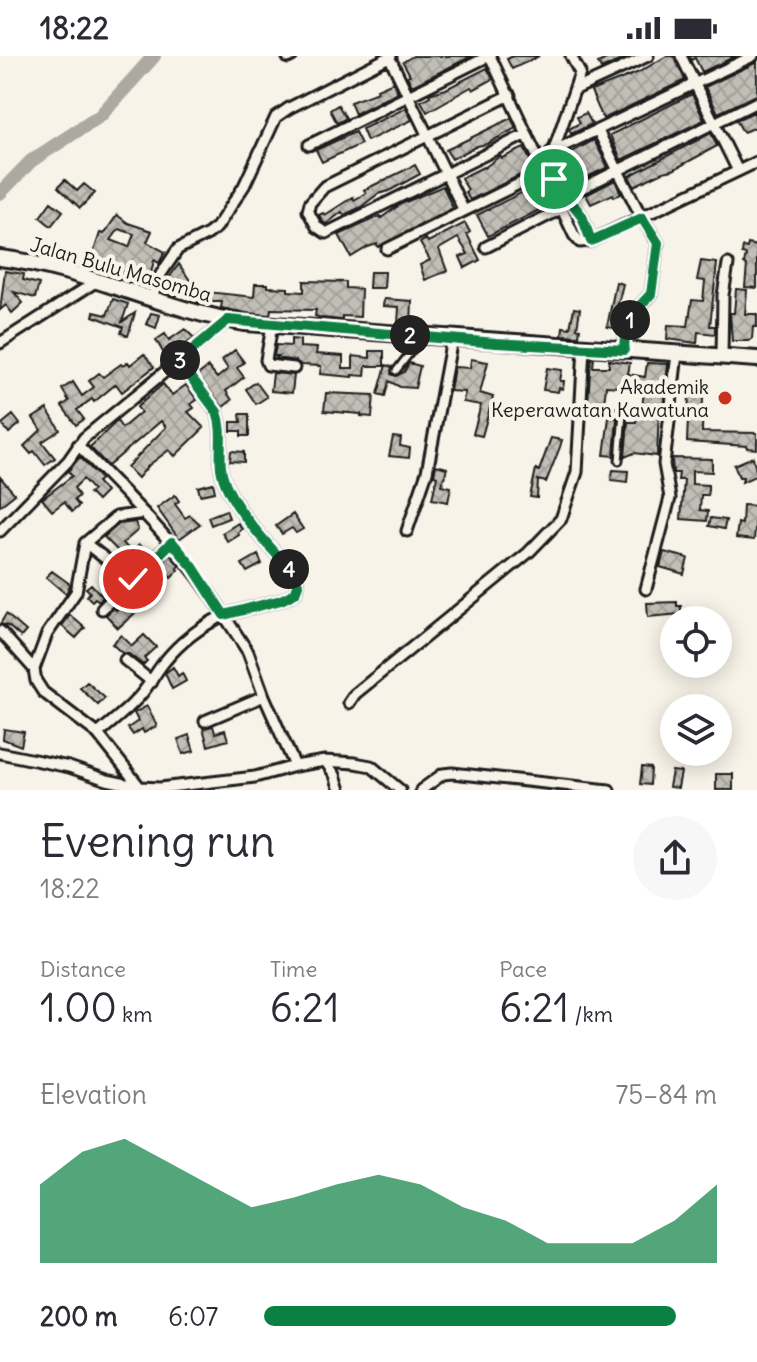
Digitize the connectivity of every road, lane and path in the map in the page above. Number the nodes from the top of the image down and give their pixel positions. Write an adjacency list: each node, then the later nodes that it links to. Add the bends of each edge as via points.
1 (390, 56): 10 (street); 33 (street, via 276,117 244,186 217,227 178,249)
2 (490, 56): 9 (street); 10 (street)
3 (571, 56): 8 (street, via 580,70)
4 (648, 56): 8 (street)
5 (681, 56): 7 (street)
6 (753, 56): 7 (street)
7 (695, 83): 12 (street); 13 (street)
8 (576, 89): 17 (street)
9 (510, 95): 14 (street); 15 (street)
10 (409, 97): 14 (street); 16 (street)
11 (757, 102): 12 (street)
12 (714, 123): 19 (street); 20 (street)
13 (598, 131): 17 (street); 19 (street)
14 (429, 134): 22 (street); 22 (street, via 324,187 308,211 326,233)
15 (527, 134): 21 (street); 22 (street)
16 (309, 145)
17 (551, 152): 23 (street, via 548,174)
18 (757, 162): 20 (street)
19 (617, 170): 23 (street); 26 (street)
20 (738, 171): 26 (street)
21 (543, 172): 24 (street); 25 (street)
22 (446, 173): 25 (street)
23 (568, 195): 27 (street)
24 (563, 208): 27 (street, via 576,239); 28 (street)
25 (464, 211): 29 (street)
26 (642, 218): 27 (street); 40 (street, via 658,243 651,294 633,313)
27 (591, 241)
28 (486, 247)
29 (387, 249)
30 (0, 258): 32 (street, Jalan Bulu Masomba)
31 (728, 264): 42 (street)
32 (97, 281): 33 (street, Jalan Bulu Masomba); 38 (street)
33 (151, 299): 34 (street, Jalan Bulu Masomba)
34 (228, 320): 35 (street, Jalan Bulu Masomba); 44 (street)
35 (272, 326): 36 (street, Jalan Bulu Masomba); 45 (street, via 268,365)
36 (418, 336): 37 (street, Jalan Bulu Masomba); 46 (lane)
37 (452, 339): 39 (street, Jalan Bulu Masomba); 52 (street, via 427,472)
38 (0, 343)
39 (584, 347): 40 (street, Jalan Bulu Masomba); 47 (street)
40 (624, 350): 41 (street, Jalan Bulu Masomba)
41 (677, 354): 42 (street, Jalan Bulu Masomba); 56 (street, via 664,464 670,498)
42 (722, 356): 43 (street, Jalan Bulu Masomba)
43 (757, 359)
44 (179, 361): 48 (street); 58 (street, via 221,422 221,470 228,490 298,585 295,593 281,600)
45 (294, 368)
46 (396, 371)
47 (581, 407): 49 (lane, via 623,413); 64 (street, via 577,472 561,519 528,553)
48 (78, 445): 50 (street); 51 (street)
49 (619, 461)
50 (144, 513): 53 (street); 54 (street, via 116,517)
51 (0, 531)
52 (407, 531)
53 (172, 542): 55 (street); 58 (street)
54 (85, 543): 55 (street); 61 (street, via 78,588 47,634)
55 (131, 579): 57 (street)
56 (646, 589)
57 (102, 609)
58 (224, 615): 62 (street, via 183,642); 63 (street, via 248,652)
59 (0, 631): 61 (street)
60 (125, 660): 62 (street)
61 (34, 669): 66 (street, via 43,692)
62 (152, 682): 66 (street)
63 (264, 696): 65 (street); 69 (street)
64 (349, 703)
65 (205, 721)
66 (98, 734): 70 (street)
67 (0, 753): 70 (street)
68 (325, 761): 69 (street); 71 (street); 72 (street, via 371,766)
69 (295, 766): 70 (street, via 255,777)
70 (142, 789)
71 (340, 790)
72 (400, 790)
73 (421, 790): 74 (street, via 452,773)
74 (609, 790)

